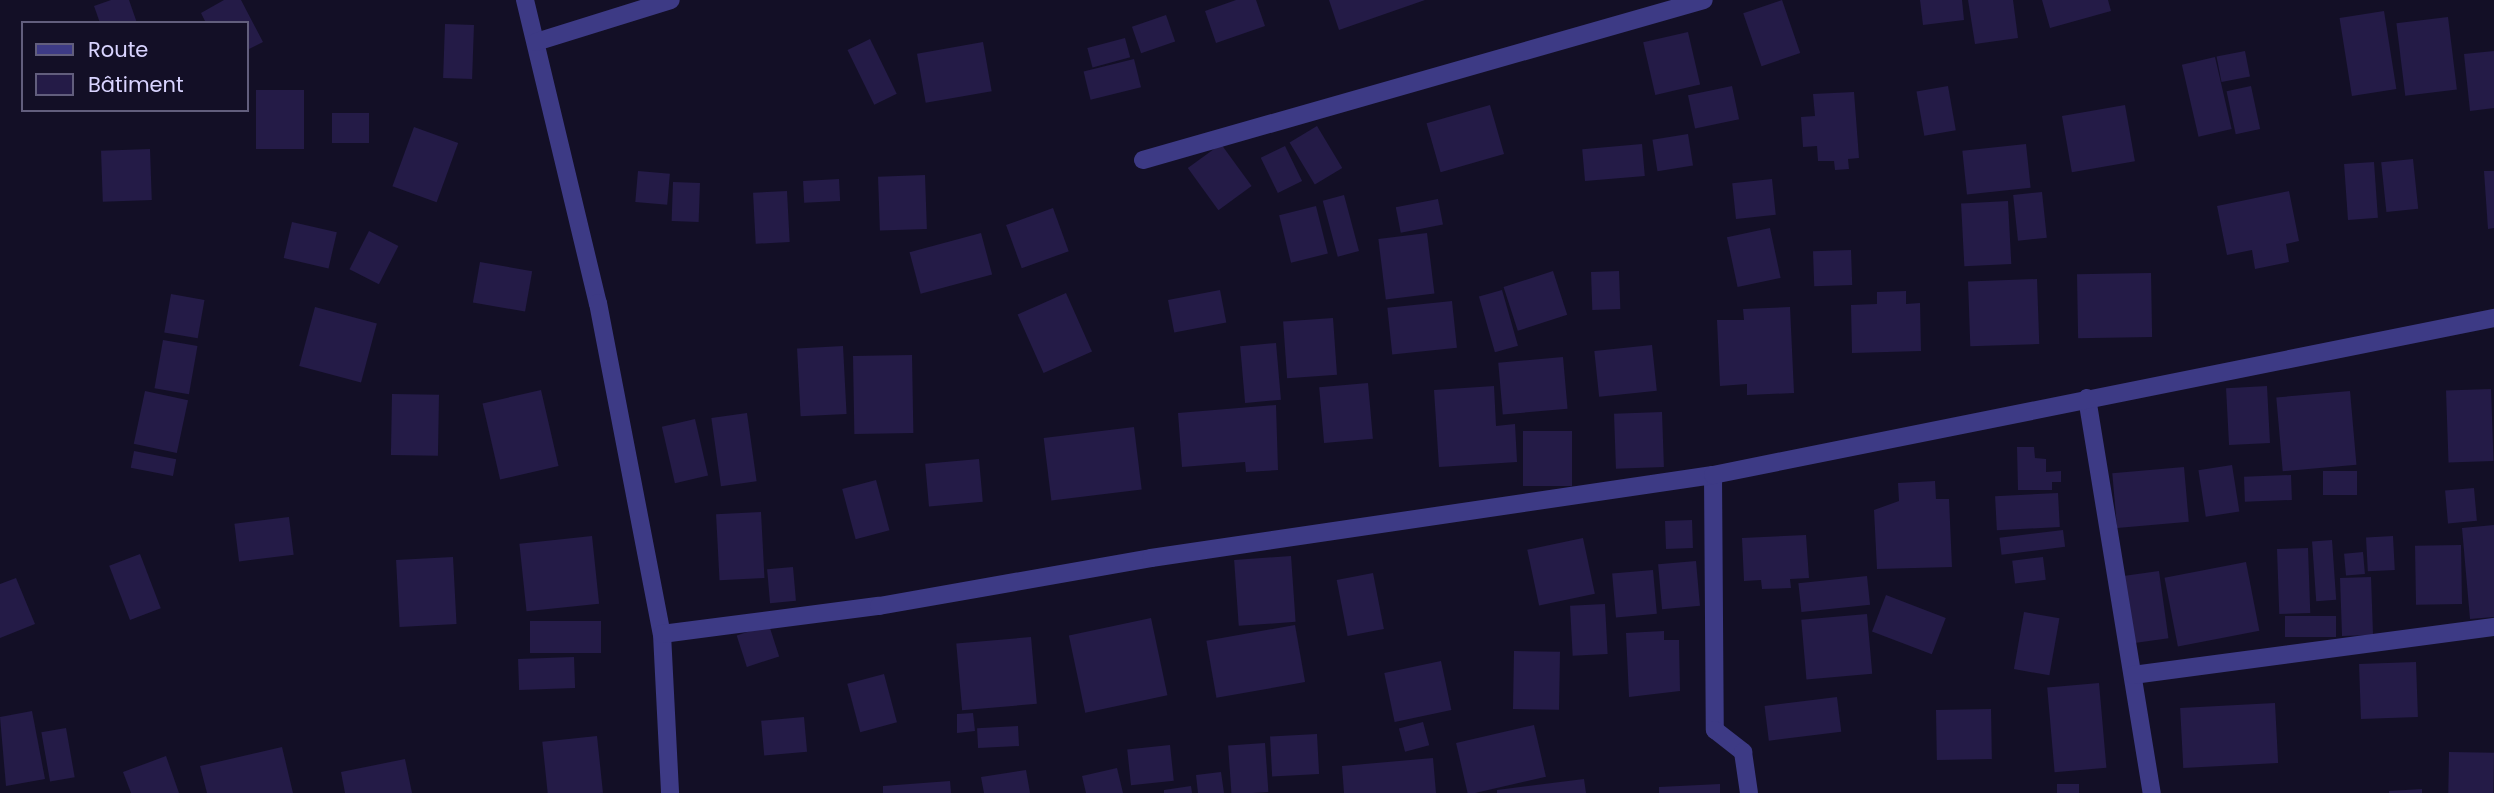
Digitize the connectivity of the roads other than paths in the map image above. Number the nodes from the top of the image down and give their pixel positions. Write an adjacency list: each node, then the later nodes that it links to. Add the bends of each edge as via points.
1 (525, 0): 4 (street)
2 (671, 0): 4 (street)
3 (1704, 0): 5 (street)
4 (536, 42): 10 (street, via 598,303)
5 (1143, 160)
6 (2494, 318): 7 (street)
7 (2087, 398): 8 (street); 11 (street)
8 (1713, 475): 10 (street, via 1151,558 880,607); 13 (street, via 1715,730 1743,752)
9 (2494, 627): 11 (street)
10 (662, 634): 12 (street)
11 (2133, 676): 14 (street)
12 (670, 793)
13 (1749, 793)
14 (2152, 793)

